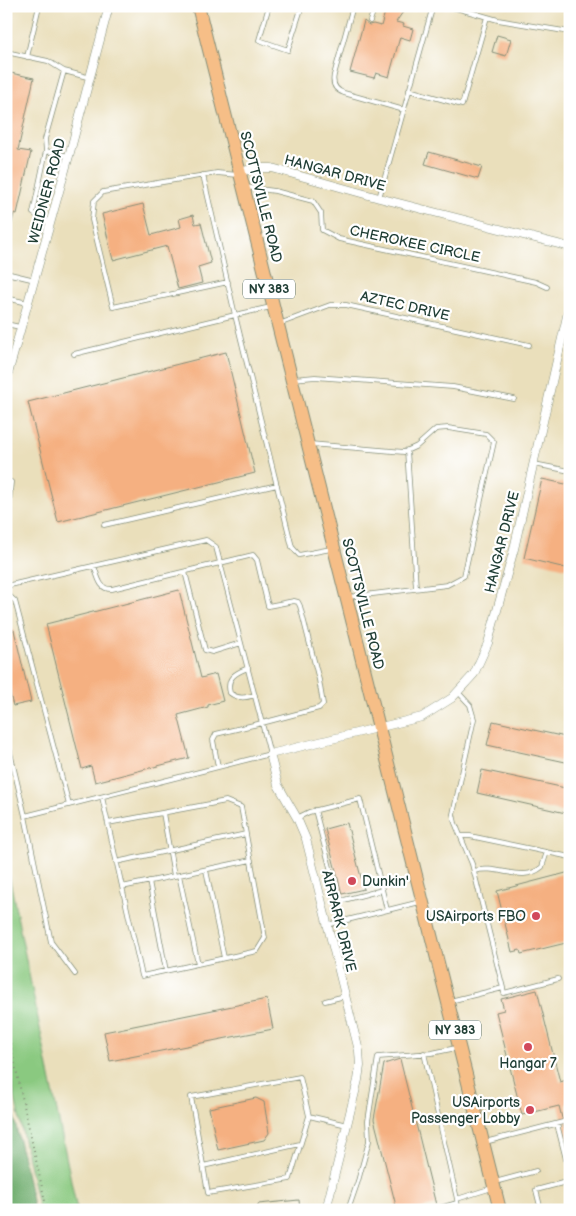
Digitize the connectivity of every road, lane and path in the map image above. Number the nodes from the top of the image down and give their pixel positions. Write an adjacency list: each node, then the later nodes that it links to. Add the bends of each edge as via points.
1 (9, 6): 12 (lane)
2 (39, 6): 16 (lane)
3 (109, 6): 18 (street, WEIDNER ROAD)
4 (198, 6): 24 (main road, SCOTTSVILLE ROAD / NY 383)
5 (269, 6): 6 (lane, via 259,40 288,50)
6 (302, 6)
7 (354, 6): 20 (lane, via 334,75 335,87 344,93)
8 (375, 6): 13 (lane)
9 (433, 6): 19 (lane)
10 (449, 6): 11 (lane)
11 (487, 17): 14 (lane); 19 (lane, via 462,105)
12 (6, 18)
13 (370, 21)
14 (570, 32)
15 (6, 52): 16 (lane)
16 (27, 57): 17 (lane, via 48,61)
17 (64, 70): 18 (lane); 21 (lane, via 45,139)
18 (91, 78): 22 (street, WEIDNER ROAD)
19 (409, 90): 20 (lane)
20 (404, 110): 25 (lane)
21 (46, 152): 22 (lane); 26 (lane, via 33,213)
22 (69, 156): 26 (street, WEIDNER ROAD)
23 (203, 175): 24 (lane, via 217,173); 30 (lane); 30 (lane, via 104,192 94,201 92,220 113,307)
24 (241, 178): 25 (street, HANGAR DRIVE, via 257,168 272,168); 31 (lane, CHEROKEE CIRCLE, via 312,201 321,213 322,230 339,239); 35 (main road, SCOTTSVILLE ROAD / NY 383)
25 (379, 198): 27 (street, HANGAR DRIVE)
26 (51, 224): 29 (street, WEIDNER ROAD)
27 (570, 247)
28 (6, 273): 29 (lane)
29 (35, 280): 33 (street, WEIDNER ROAD)
30 (228, 282): 36 (lane)
31 (547, 287)
32 (6, 298): 33 (lane)
33 (28, 303): 39 (street, WEIDNER ROAD)
34 (570, 303): 48 (street, HANGAR DRIVE)
35 (273, 306): 36 (lane); 38 (main road, SCOTTSVILLE ROAD / NY 383)
36 (235, 315): 42 (lane); 51 (lane)
37 (6, 324): 39 (lane)
38 (278, 325): 40 (lane, AZTEC DRIVE, via 330,305 346,305); 43 (main road, SCOTTSVILLE ROAD / NY 383)
39 (20, 327): 41 (street, WEIDNER ROAD)
40 (529, 345)
41 (10, 354): 44 (street, WEIDNER ROAD)
42 (74, 354)
43 (291, 379): 45 (lane, via 315,377 453,387); 46 (main road, SCOTTSVILLE ROAD / NY 383)
44 (6, 381)
45 (514, 399)
46 (307, 444): 47 (lane); 54 (main road, SCOTTSVILLE ROAD / NY 383)
47 (407, 450): 59 (lane); 59 (lane, via 417,446 436,429 486,434 494,442 464,576 447,585)
48 (534, 464): 49 (lane); 64 (street, HANGAR DRIVE, via 488,643 474,674)
49 (570, 471)
50 (11, 482): 53 (lane)
51 (277, 485): 52 (lane); 54 (lane, via 292,547 300,555)
52 (104, 526)
53 (6, 532)
54 (334, 549): 61 (main road, SCOTTSVILLE ROAD / NY 383)
55 (220, 562): 56 (lane, via 216,546 206,540); 57 (lane); 62 (lane); 66 (lane, via 250,554 254,556 268,606 298,602 304,620 323,704 319,708)
56 (94, 566): 57 (lane, via 106,590); 58 (lane)
57 (185, 572): 62 (lane, via 204,650 212,652)
58 (6, 586)
59 (416, 588): 61 (lane)
60 (6, 593): 72 (lane, via 15,601)
61 (346, 597): 67 (main road, SCOTTSVILLE ROAD / NY 383)
62 (241, 643): 63 (lane)
63 (248, 668): 65 (lane); 65 (lane, via 236,672 228,686 235,697)
64 (458, 692): 67 (street, HANGAR DRIVE, via 422,717); 79 (lane, via 470,705 474,719 453,810)
65 (255, 696): 66 (lane)
66 (262, 724): 69 (lane); 70 (lane, via 214,735)
67 (378, 728): 69 (street); 91 (main road, SCOTTSVILLE ROAD / NY 383)
68 (6, 735): 75 (lane)
69 (270, 754): 70 (lane); 76 (street, AIRPARK DRIVE, via 280,790)
70 (218, 767): 71 (lane)
71 (102, 797): 72 (lane); 77 (lane)
72 (69, 805): 75 (lane)
73 (315, 810): 76 (lane); 90 (lane, via 338,898 344,900); 90 (lane, via 360,800)
74 (163, 813): 77 (lane); 78 (lane, via 226,801 241,808); 80 (lane)
75 (25, 816): 97 (lane, via 51,942)
76 (297, 818): 93 (street, AIRPARK DRIVE, via 308,846)
77 (108, 823): 84 (lane)
78 (246, 834): 80 (lane); 83 (lane)
79 (461, 836): 81 (lane); 86 (lane)
80 (169, 850): 84 (lane); 87 (lane)
81 (547, 852): 82 (lane); 86 (lane, via 542,867 530,874 490,868)
82 (570, 857)
83 (251, 860): 85 (lane); 94 (lane, via 265,938 256,951)
84 (116, 862): 89 (lane)
85 (206, 870): 87 (lane); 94 (lane)
86 (474, 871): 99 (lane)
87 (176, 876): 88 (lane); 95 (lane)
88 (149, 881): 89 (lane); 96 (lane)
89 (122, 887): 96 (lane, via 142,976)
90 (382, 890): 92 (lane)
91 (422, 902): 92 (lane); 102 (main road, SCOTTSVILLE ROAD / NY 383)
92 (387, 910): 93 (lane)
93 (327, 925): 100 (street, AIRPARK DRIVE)
94 (224, 958): 95 (lane)
95 (198, 964): 96 (lane)
96 (166, 971)
97 (75, 974)
98 (558, 979): 99 (lane, via 504,993)
99 (503, 988): 102 (lane)
100 (345, 996): 101 (lane); 109 (street, AIRPARK DRIVE, via 360,1066)
101 (325, 1001)
102 (448, 1002): 104 (main road, SCOTTSVILLE ROAD / NY 383)
103 (6, 1024): 118 (path)
104 (459, 1047): 105 (lane); 110 (main road, SCOTTSVILLE ROAD / NY 383)
105 (424, 1053): 117 (lane); 120 (lane, via 378,1057 368,1121 369,1141)
106 (309, 1116): 109 (lane); 111 (lane); 112 (lane, via 300,1077 191,1097)
107 (563, 1122): 108 (lane)
108 (557, 1124): 110 (lane); 114 (lane)
109 (347, 1125): 119 (street, AIRPARK DRIVE)
110 (483, 1142): 116 (main road, SCOTTSVILLE ROAD / NY 383)
111 (300, 1144): 112 (lane); 112 (lane, via 290,1179 208,1193)
112 (203, 1166)
113 (536, 1171): 116 (lane)
114 (570, 1175)
115 (570, 1181): 124 (lane, via 536,1190)
116 (494, 1185): 117 (lane); 123 (main road, SCOTTSVILLE ROAD / NY 383)
117 (457, 1201): 121 (lane); 122 (lane)
118 (47, 1210)
119 (326, 1210)
120 (348, 1210)
121 (433, 1210)
122 (458, 1210)
123 (500, 1210)
124 (540, 1210)

